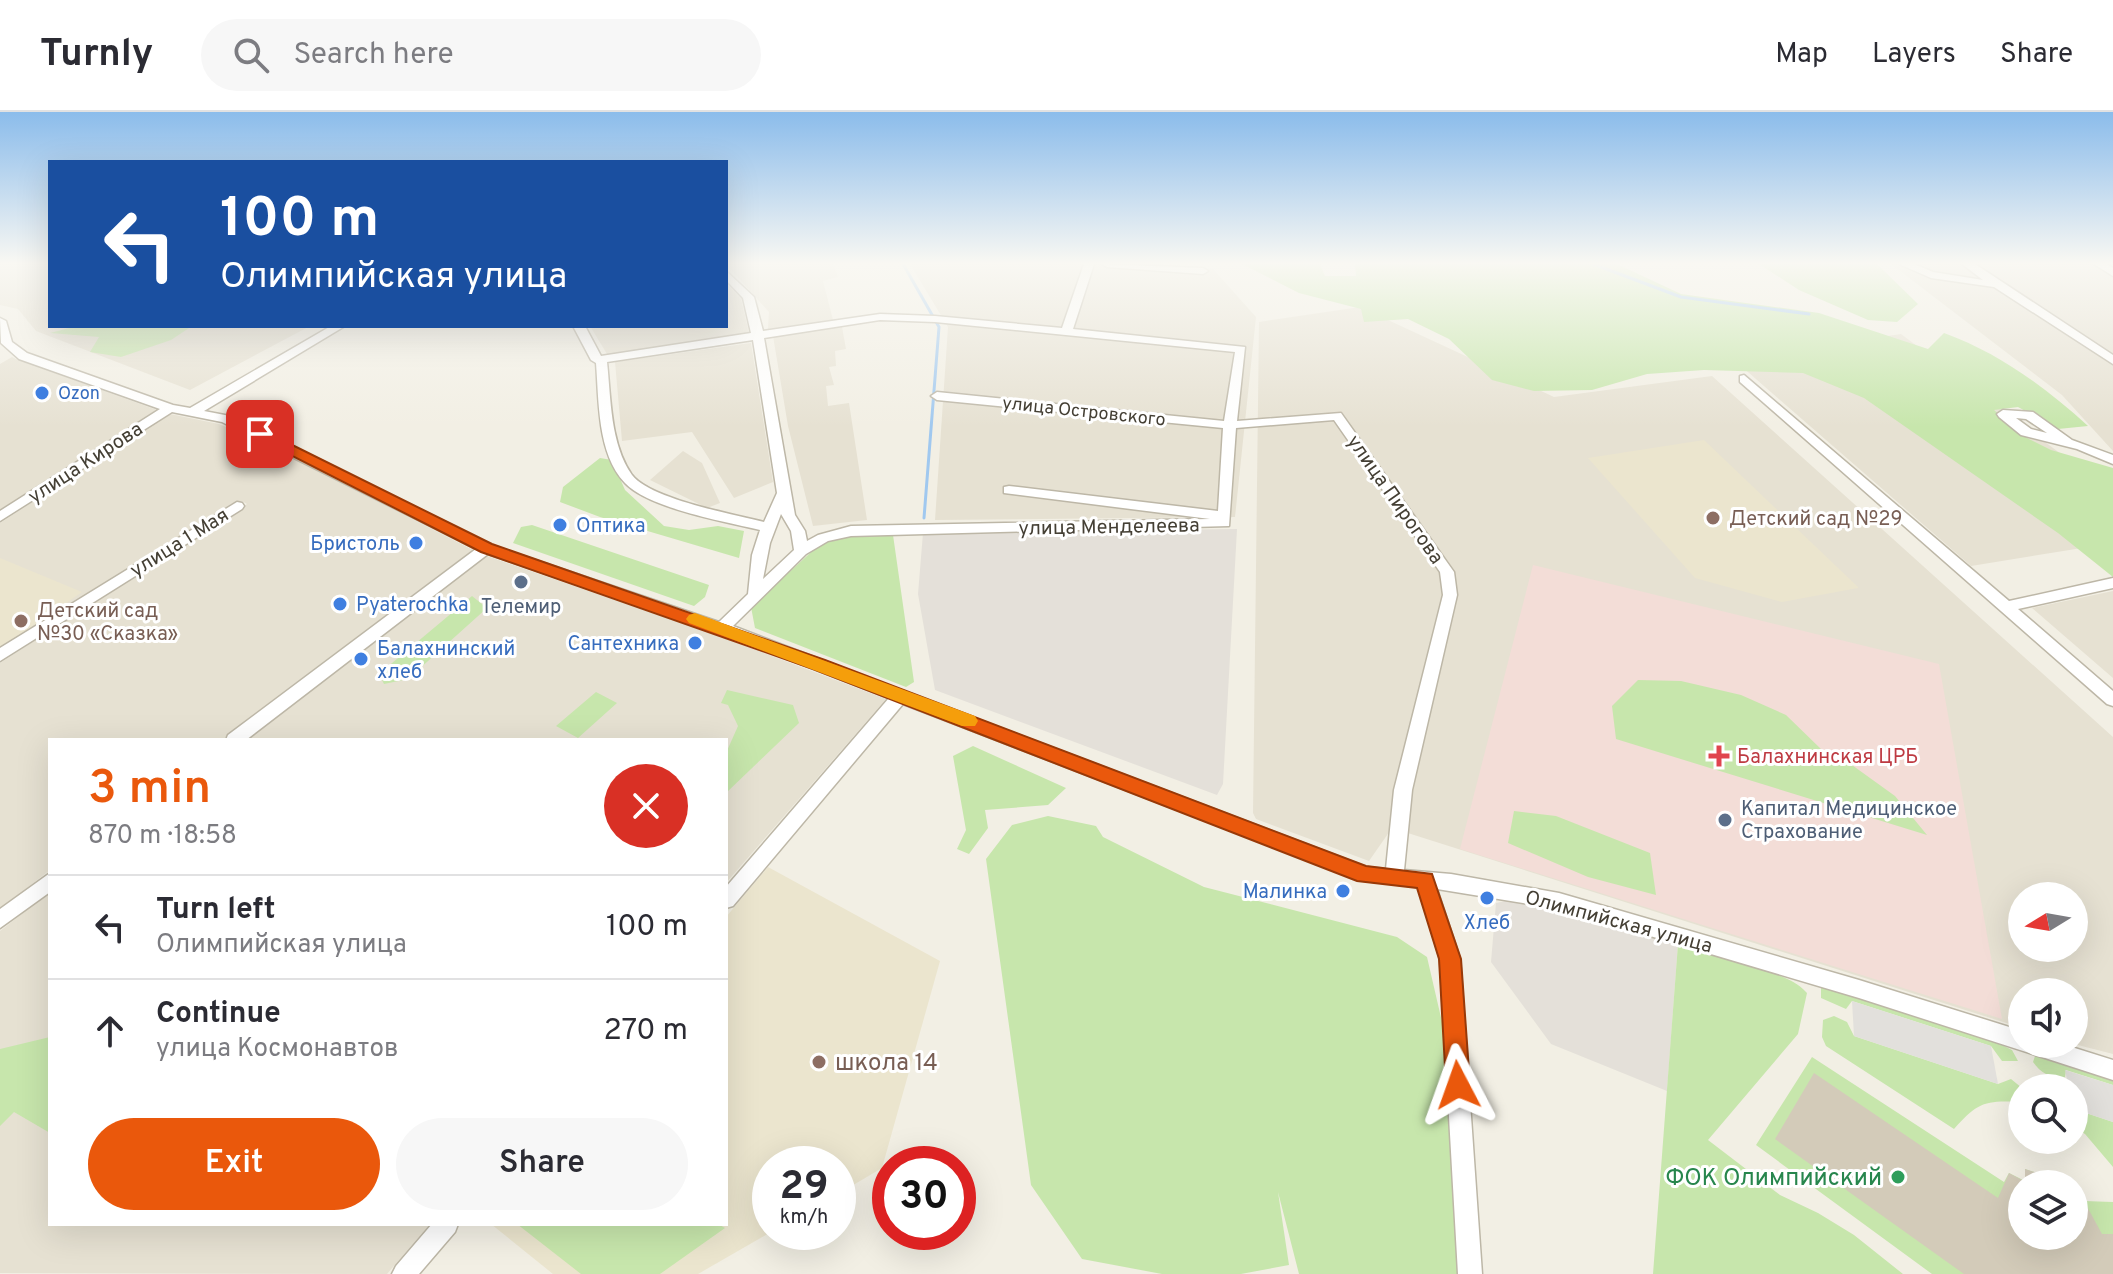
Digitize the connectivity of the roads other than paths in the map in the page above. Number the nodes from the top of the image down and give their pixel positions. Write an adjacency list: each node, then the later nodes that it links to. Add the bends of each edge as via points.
1 (753, 318): 10 (street)
2 (872, 318): 10 (street)
3 (895, 318): 9 (street)
4 (1071, 318): 9 (street)
5 (2049, 318): 14 (street)
6 (0, 321): 11 (street, via 7,343)
7 (336, 328): 18 (street)
8 (580, 328): 13 (street)
9 (1066, 332): 19 (street, via 1241,349)
10 (758, 336): 13 (street); 23 (street)
11 (16, 350): 12 (street); 17 (street, Олимпийская улица)
12 (0, 359)
13 (601, 359): 27 (street, via 611,443 630,482 683,507)
14 (2113, 360)
15 (1744, 379): 34 (street)
16 (937, 396): 19 (street, улица Островского)
17 (170, 408): 18 (street, Олимпийская улица); 25 (street, улица Кирова)
18 (193, 412): 30 (street, Олимпийская улица, via 260,434)
19 (1230, 425): 26 (street); 40 (street, улица Пирогова, via 1337,416 1447,572 1450,595 1403,790)
20 (2070, 444): 21 (street)
21 (2113, 460)
22 (1009, 490): 26 (street, улица Менделеева, via 1212,513)
23 (784, 493): 27 (street); 28 (street)
24 (237, 506): 36 (street, улица 1 Мая)
25 (0, 517)
26 (1224, 523): 29 (street, улица Менделеева, via 851,531)
27 (767, 527): 33 (street)
28 (798, 531): 29 (street, улица Менделеева); 31 (street)
29 (823, 538): 31 (street, улица Менделеева)
30 (486, 548): 35 (street, Олимпийская улица); 39 (street)
31 (801, 551): 33 (street, улица Менделеева)
32 (2113, 583): 34 (street)
33 (755, 596): 35 (street, улица Менделеева)
34 (2005, 607): 38 (street)
35 (722, 628): 37 (street, Олимпийская улица)
36 (0, 655)
37 (901, 695): 40 (street, Олимпийская улица, via 1365,875); 43 (street)
38 (2113, 700)
39 (237, 738)
40 (1394, 878): 41 (street, Олимпийская улица)
41 (1425, 880): 45 (street, Олимпийская улица, via 1559,901); 50 (street, via 1450,959)
42 (48, 883): 44 (street)
43 (728, 898)
44 (0, 920)
45 (2008, 1037)
46 (2076, 1058): 47 (street)
47 (2113, 1070)
48 (445, 1226): 49 (street)
49 (404, 1274)
50 (1470, 1274)

